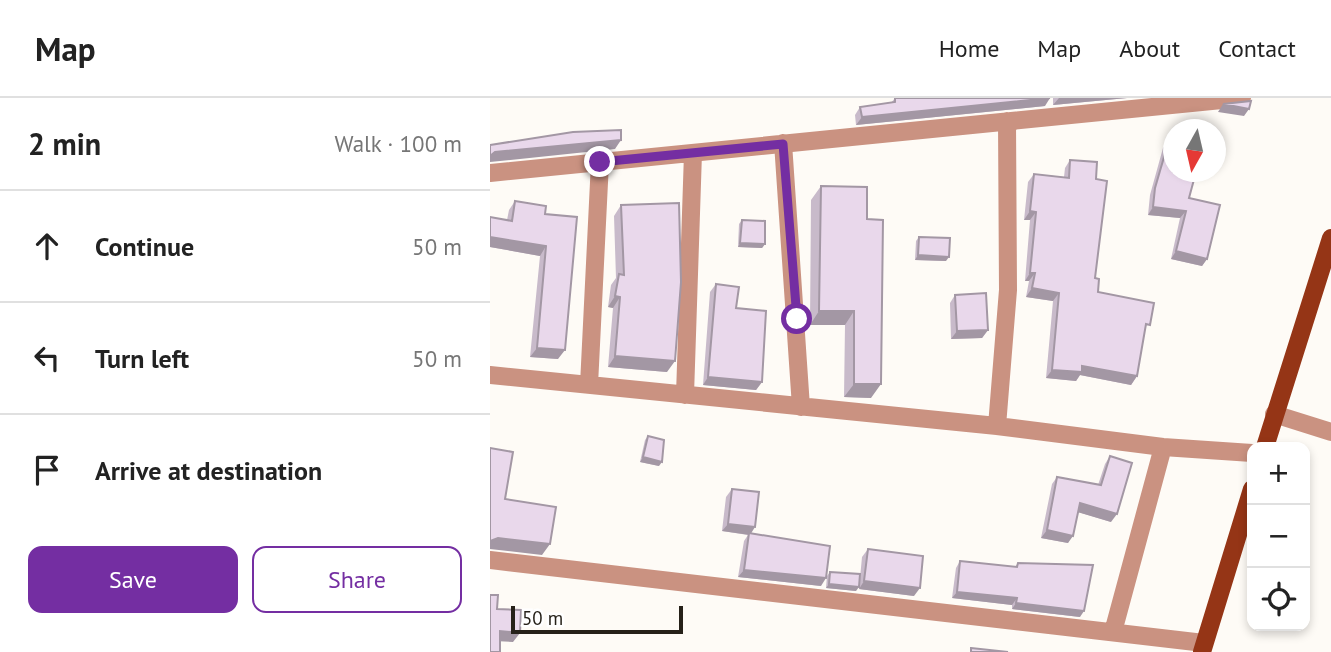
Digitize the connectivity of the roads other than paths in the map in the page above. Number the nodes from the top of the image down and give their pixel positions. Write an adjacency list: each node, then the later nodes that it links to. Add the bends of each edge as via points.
1 (1242, 98): 2 (street)
2 (1007, 121): 3 (street); 13 (street, via 1008,290)
3 (783, 144): 4 (street); 11 (street)
4 (693, 153): 5 (street); 10 (street)
5 (600, 162): 6 (street); 9 (street)
6 (490, 173)
7 (1331, 238): 12 (main road)
8 (490, 374): 9 (street)
9 (589, 385): 10 (street)
10 (685, 395): 11 (street)
11 (801, 407): 13 (street)
12 (1274, 414): 14 (street); 15 (main road)
13 (997, 426): 16 (street)
14 (1331, 432)
15 (1266, 442)
16 (1163, 447): 17 (street); 20 (street)
17 (1247, 453)
18 (1247, 505): 21 (main road)
19 (490, 560): 20 (street)
20 (1113, 632): 21 (street)
21 (1203, 647)

